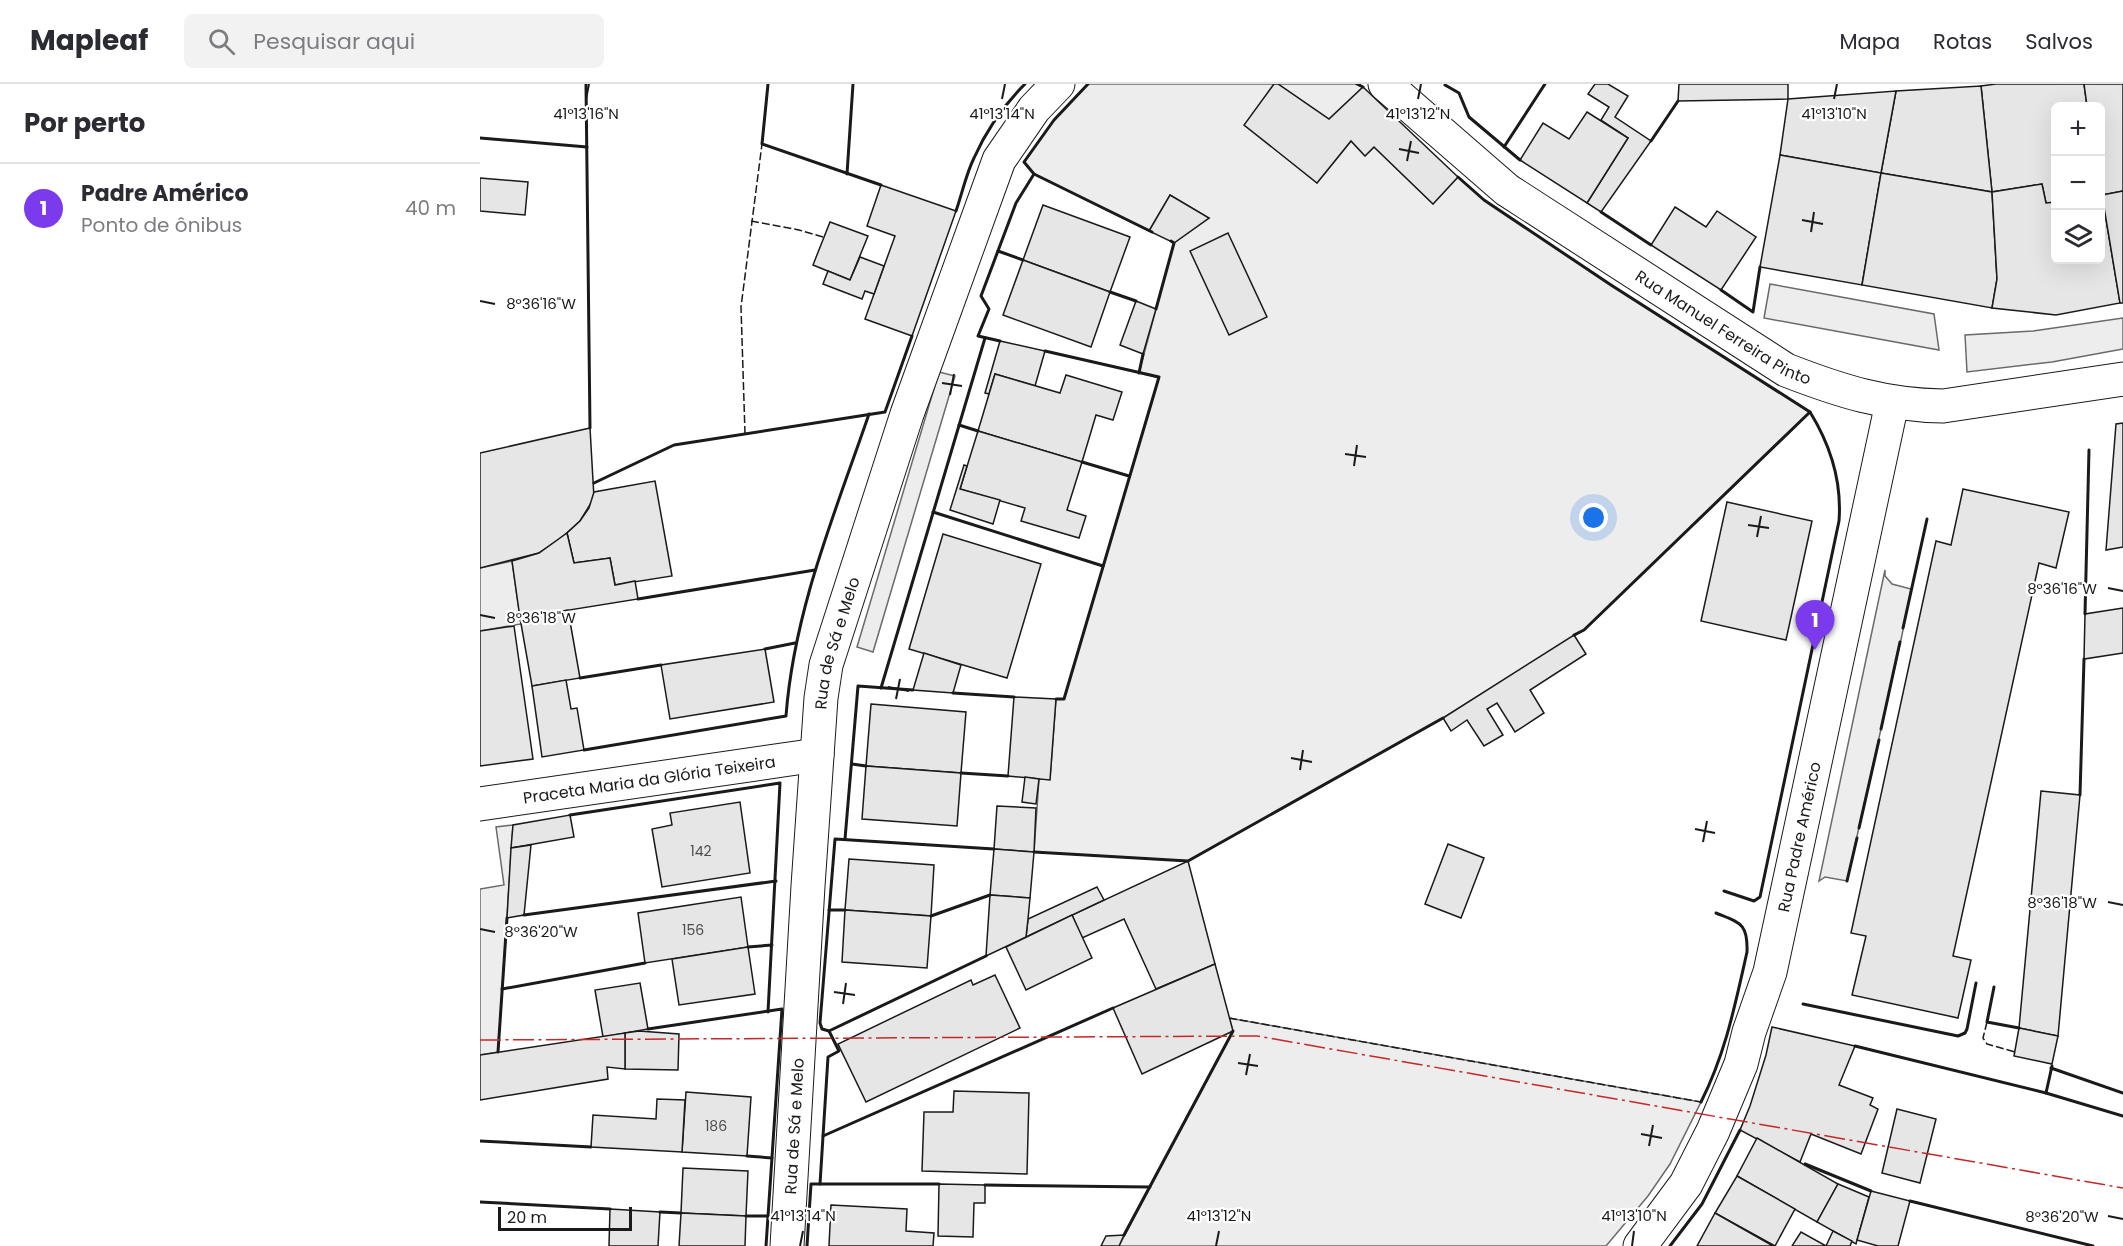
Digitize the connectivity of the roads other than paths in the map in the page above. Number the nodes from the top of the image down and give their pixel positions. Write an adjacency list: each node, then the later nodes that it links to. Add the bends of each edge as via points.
1 (1058, 84): 5 (street, Rua de Sá e Melo, via 1034,109 999,160 907,414 826,665)
2 (1385, 84): 4 (street, Rua Manuel Ferreira Pinto, via 1507,190 1786,370 1836,390)
3 (2123, 379): 4 (street, Rua Manuel Ferreira Pinto, via 1943,406)
4 (1892, 403): 8 (street, Rua Padre Américo, via 1770,972 1741,1064 1713,1131 1686,1184)
5 (818, 755): 6 (street, Praceta Maria da Glória Teixeira); 7 (street, Rua de Sá e Melo)
6 (480, 804)
7 (787, 1246)
8 (1640, 1246)

